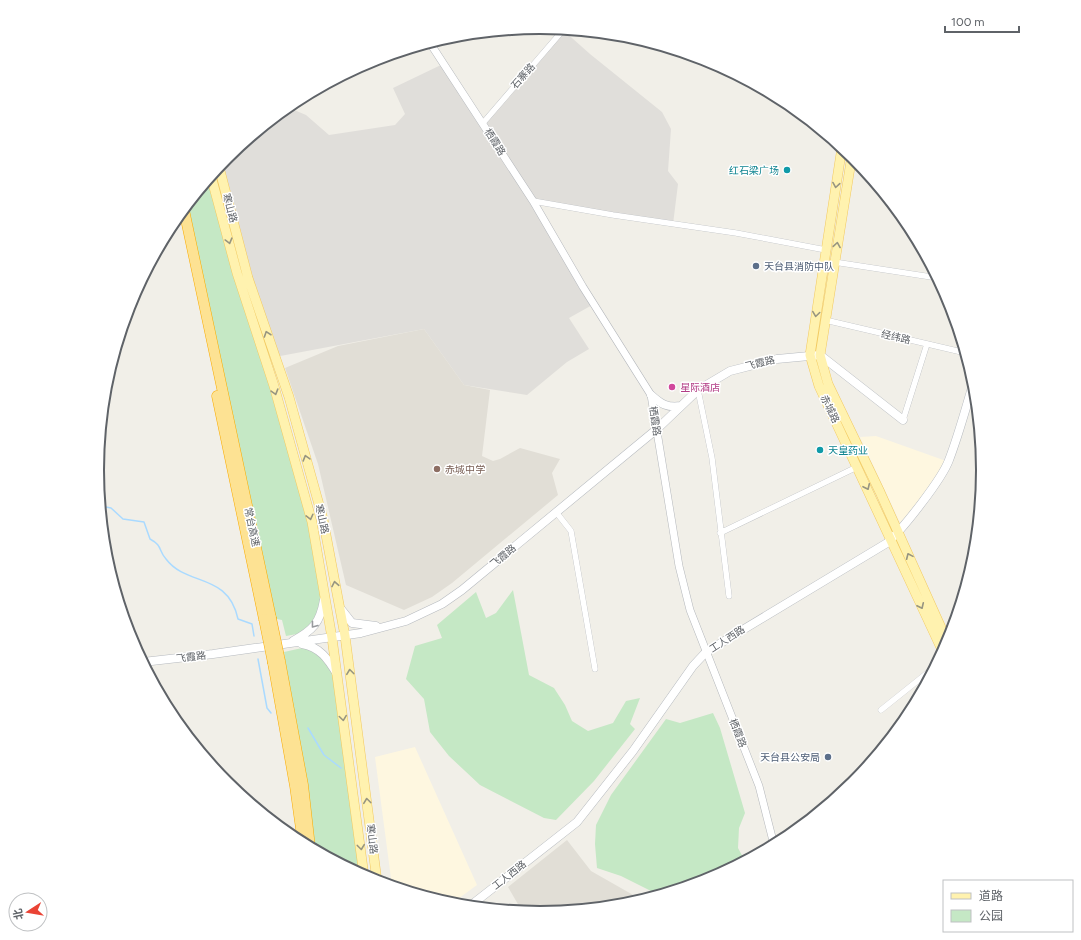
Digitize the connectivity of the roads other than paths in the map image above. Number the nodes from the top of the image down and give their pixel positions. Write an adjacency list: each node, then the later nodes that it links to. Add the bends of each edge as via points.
1 (559, 35): 3 (street, 石寨路)
2 (433, 48): 3 (street, 栖霞路)
3 (483, 123): 8 (street, 栖霞路)
4 (841, 154): 9 (main road, 赤城路, one-way to 9)
5 (851, 164): 10 (main road, 赤城路)
6 (221, 174): 35 (main road, 寒山路, one-way to 6, via 323,519 289,397 248,278)
7 (213, 183): 34 (main road, 寒山路, one-way to 34, via 312,522)
8 (533, 201): 13 (street); 21 (street, 栖霞路)
9 (831, 215): 10 (main road); 13 (main road, 赤城路)
10 (842, 216): 14 (main road, 赤城路, one-way to 10)
11 (186, 218): 36 (highway, 常台高速)
12 (180, 225): 36 (highway, 常台高速)
13 (826, 250): 19 (main road, 赤城路, one-way to 19)
14 (834, 262): 15 (street); 16 (main road, 赤城路)
15 (932, 277)
16 (825, 320): 17 (street, 经纬路); 19 (main road, 赤城路)
17 (927, 344): 18 (street, 经纬路); 24 (street)
18 (959, 352)
19 (815, 355): 20 (main road, 飞霞路, via 777,359 730,371); 24 (main road); 26 (main road, 赤城路); 27 (main road, 赤城路, via 819,386)
20 (698, 390): 23 (main road, 飞霞路); 31 (street, via 712,458)
21 (651, 395): 23 (main road, via 665,405); 25 (street, 栖霞路)
22 (970, 395): 30 (main road, 工人西路, via 949,462)
23 (681, 406): 25 (main road, 飞霞路)
24 (903, 420)
25 (657, 429): 29 (main road, 飞霞路); 44 (street, 栖霞路, via 679,566 690,610)
26 (852, 434): 27 (main road); 30 (main road, 赤城路)
27 (844, 438): 28 (main road, 赤城路)
28 (858, 467): 31 (street); 32 (main road, 赤城路, one-way to 32)
29 (556, 512): 37 (main road, 飞霞路, via 442,604 406,621); 48 (street, via 571,531)
30 (898, 532): 32 (main road, 工人西路); 39 (main road, 赤城路, one-way to 30)
31 (720, 533): 33 (street)
32 (891, 540): 43 (main road, 赤城路, one-way to 43); 44 (main road, 工人西路)
33 (729, 596)
34 (325, 598): 41 (main road, 寒山路); 42 (main road, one-way to 42, via 315,626)
35 (340, 608): 37 (main road, via 352,623); 40 (main road, 寒山路)
36 (268, 619): 47 (highway, 常台高速, bridge)
37 (385, 627): 38 (main road, 飞霞路)
38 (361, 633): 40 (main road, 飞霞路); 45 (main road, via 350,644)
39 (944, 634)
40 (346, 636): 41 (main road, 飞霞路); 45 (main road, 寒山路)
41 (332, 638): 42 (main road, 飞霞路); 49 (main road, 寒山路)
42 (291, 643): 46 (main road, 飞霞路); 49 (main road, via 311,646 326,656)
43 (940, 645)
44 (706, 652): 53 (street, 栖霞路, via 759,786); 57 (main road, 工人西路, via 577,822)
45 (348, 653): 56 (main road, 寒山路, one-way to 45)
46 (148, 661)
47 (276, 662): 52 (highway, 常台高速); 54 (highway, 常台高速, via 303,785)
48 (595, 669)
49 (337, 674): 55 (main road, 寒山路, one-way to 55)
50 (926, 674): 51 (street)
51 (881, 710)
52 (302, 835)
53 (773, 839)
54 (309, 840)
55 (363, 868)
56 (376, 874)
57 (476, 901)

